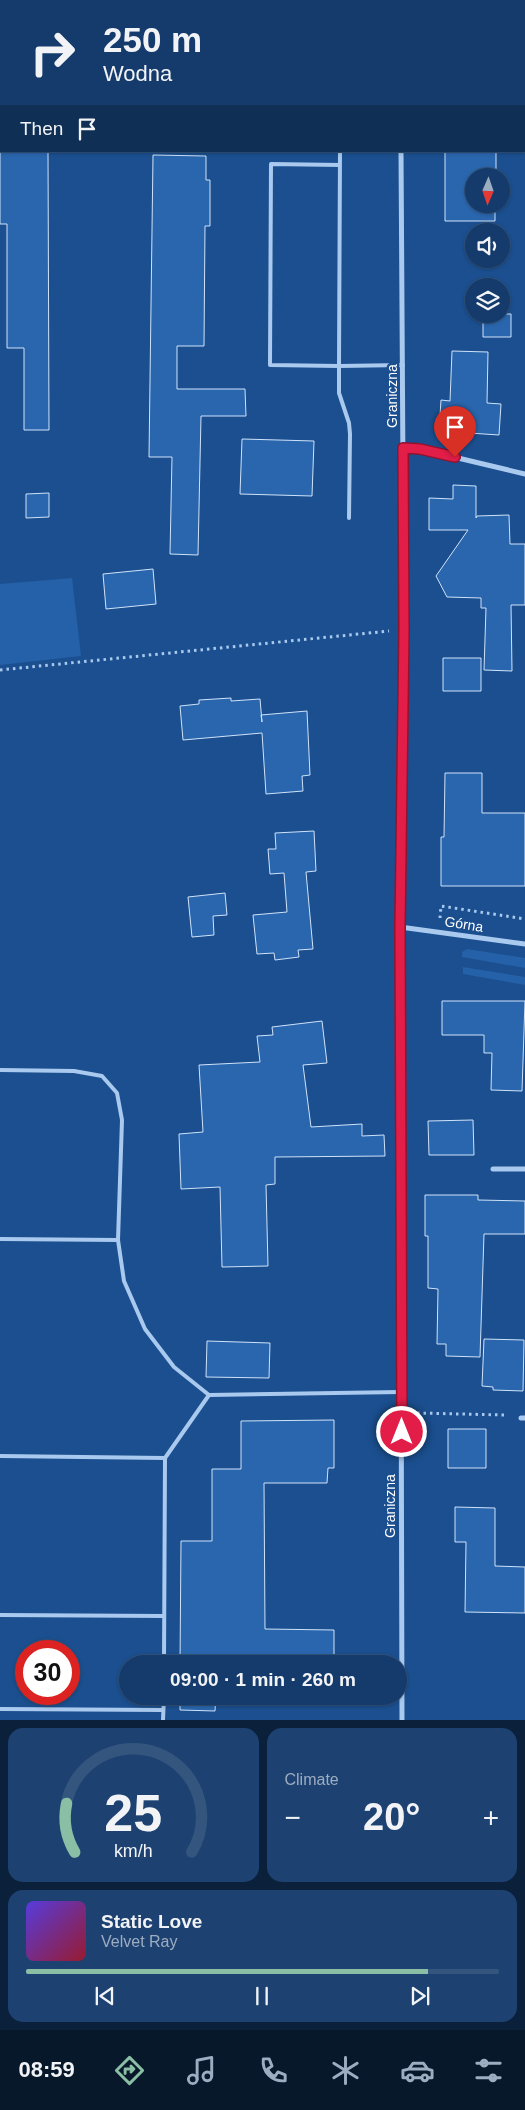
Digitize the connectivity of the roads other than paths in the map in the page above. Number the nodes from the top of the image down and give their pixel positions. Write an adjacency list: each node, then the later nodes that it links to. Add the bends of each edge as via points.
1 (340, 152): 3 (lane)
2 (401, 152): 4 (street, Graniczna)
3 (340, 165): 5 (lane); 5 (lane, via 270,164 270,365)
4 (403, 365): 5 (lane); 6 (street, Graniczna)
5 (339, 366): 8 (lane, via 339,392 350,434)
6 (403, 448): 7 (street, via 420,449); 9 (street, Graniczna)
7 (525, 474)
8 (349, 518)
9 (400, 927): 10 (street, Górna); 16 (street, Graniczna)
10 (525, 944)
11 (0, 1070): 15 (lane, via 74,1071 102,1076 117,1093 122,1120)
12 (493, 1168): 13 (street)
13 (525, 1169)
14 (0, 1239): 15 (lane)
15 (118, 1240): 17 (lane, via 124,1281 145,1330 174,1368)
16 (401, 1392): 17 (lane); 27 (street, Graniczna)
17 (210, 1395): 19 (lane)
18 (0, 1456): 19 (lane)
19 (165, 1458): 21 (lane)
20 (0, 1615): 21 (lane)
21 (164, 1616): 22 (lane)
22 (164, 1655)
23 (164, 1705): 25 (lane)
24 (0, 1709): 25 (lane)
25 (164, 1710): 26 (lane)
26 (163, 1720)
27 (402, 1720)

